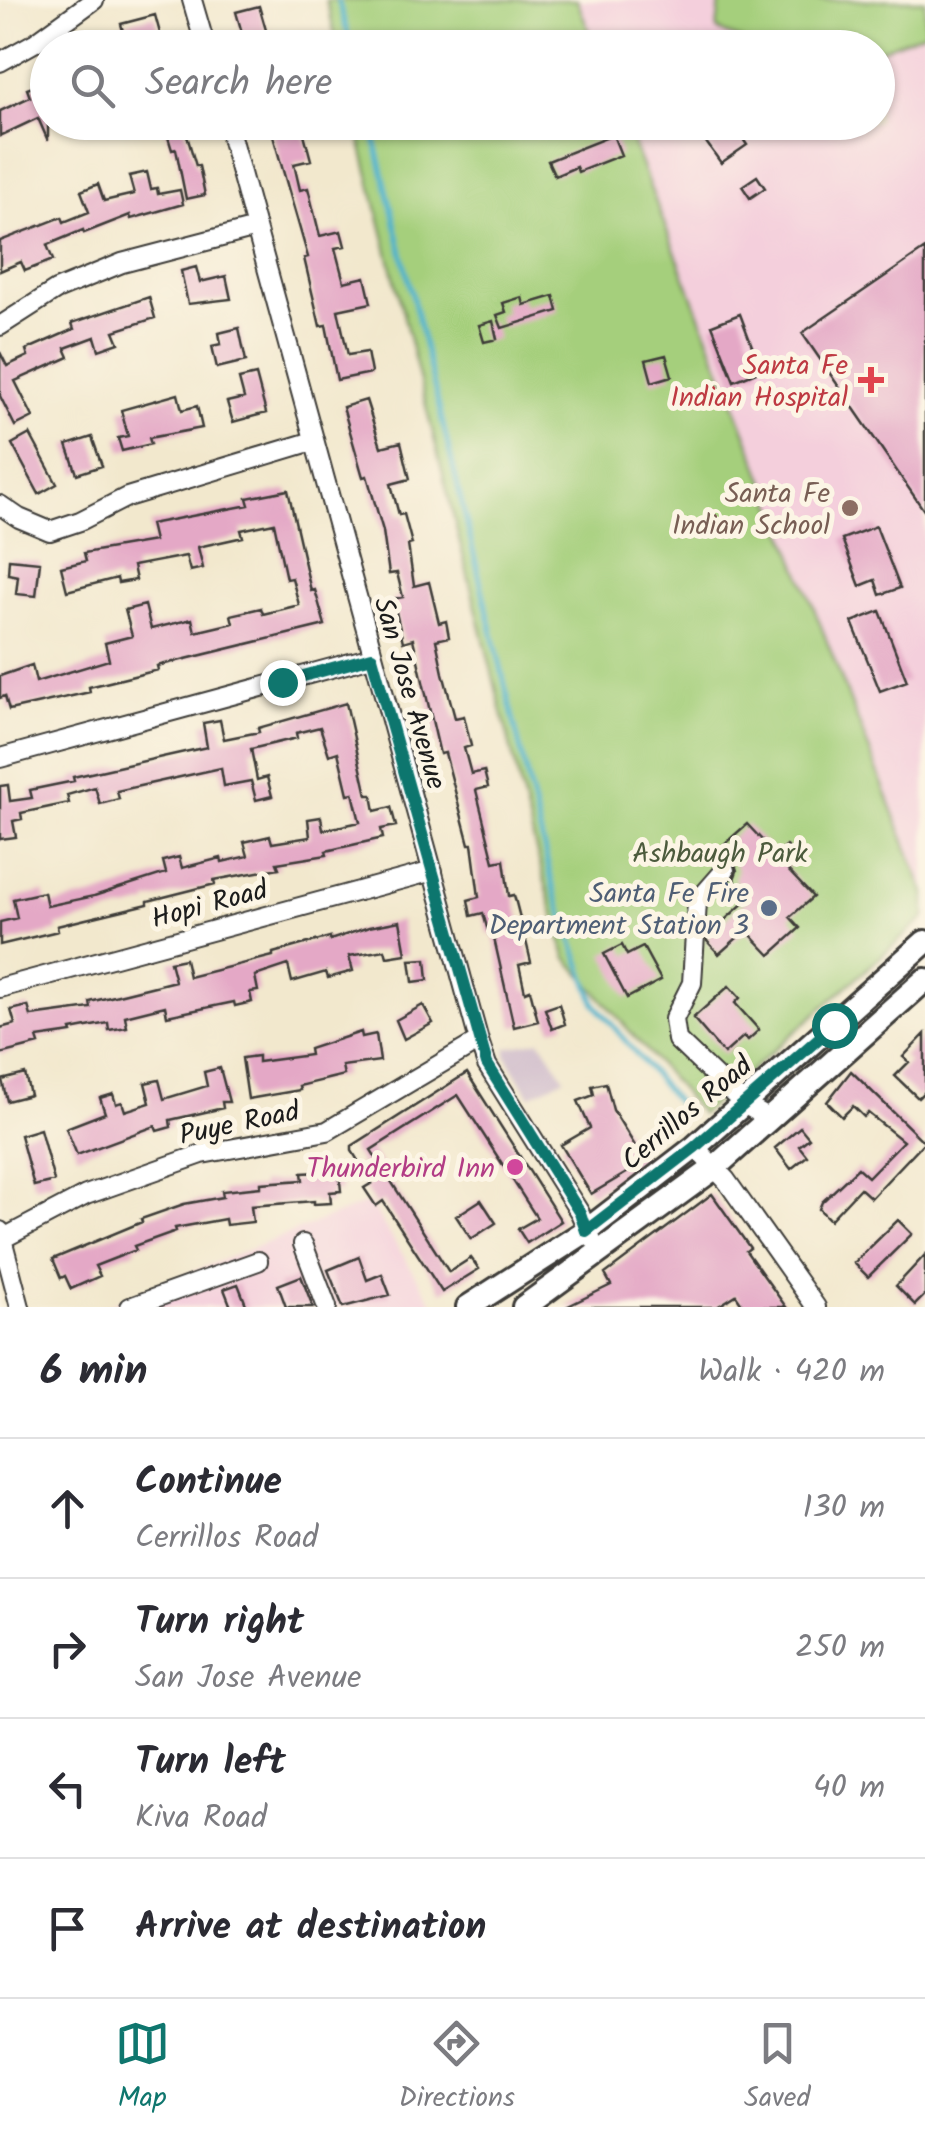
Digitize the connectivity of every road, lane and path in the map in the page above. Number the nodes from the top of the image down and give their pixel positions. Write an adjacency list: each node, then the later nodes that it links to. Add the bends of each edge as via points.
1 (94, 0): 3 (street)
2 (192, 0): 4 (street)
3 (53, 30)
4 (201, 30)
5 (30, 45): 6 (street)
6 (0, 62)
7 (232, 140): 8 (street, San Jose Avenue)
8 (256, 228): 9 (street, via 122,263 56,290); 10 (street, San Jose Avenue)
9 (0, 326)
10 (313, 441): 11 (street, via 127,498 50,531); 12 (street, San Jose Avenue)
11 (0, 505)
12 (372, 657): 13 (street); 15 (street, San Jose Avenue)
13 (0, 758)
14 (725, 870): 21 (street, via 697,902 692,982 674,1019 676,1040)
15 (433, 871): 19 (street, Hopi Road); 20 (street, San Jose Avenue)
16 (925, 942): 17 (main road, Cerrillos Road)
17 (904, 962): 18 (street); 21 (main road, Cerrillos Road)
18 (924, 983): 22 (main road)
19 (0, 988)
20 (479, 1041): 25 (street, San Jose Avenue); 26 (street, Puye Road, via 327,1131 202,1154 86,1195)
21 (745, 1105): 22 (street); 23 (main road, Cerrillos Road)
22 (770, 1119): 24 (main road)
23 (695, 1147): 24 (street); 25 (main road, Cerrillos Road)
24 (714, 1170): 28 (main road); 37 (street)
25 (586, 1231): 28 (street, San Jose Avenue); 30 (main road, Cerrillos Road)
26 (1, 1235): 33 (street)
27 (303, 1244): 35 (street)
28 (601, 1254): 32 (main road)
29 (258, 1261): 31 (street)
30 (514, 1278): 32 (street); 36 (main road, Cerrillos Road)
31 (152, 1303): 34 (street)
32 (526, 1306)
33 (20, 1307)
34 (130, 1307)
35 (326, 1307)
36 (468, 1307)
37 (816, 1307)

